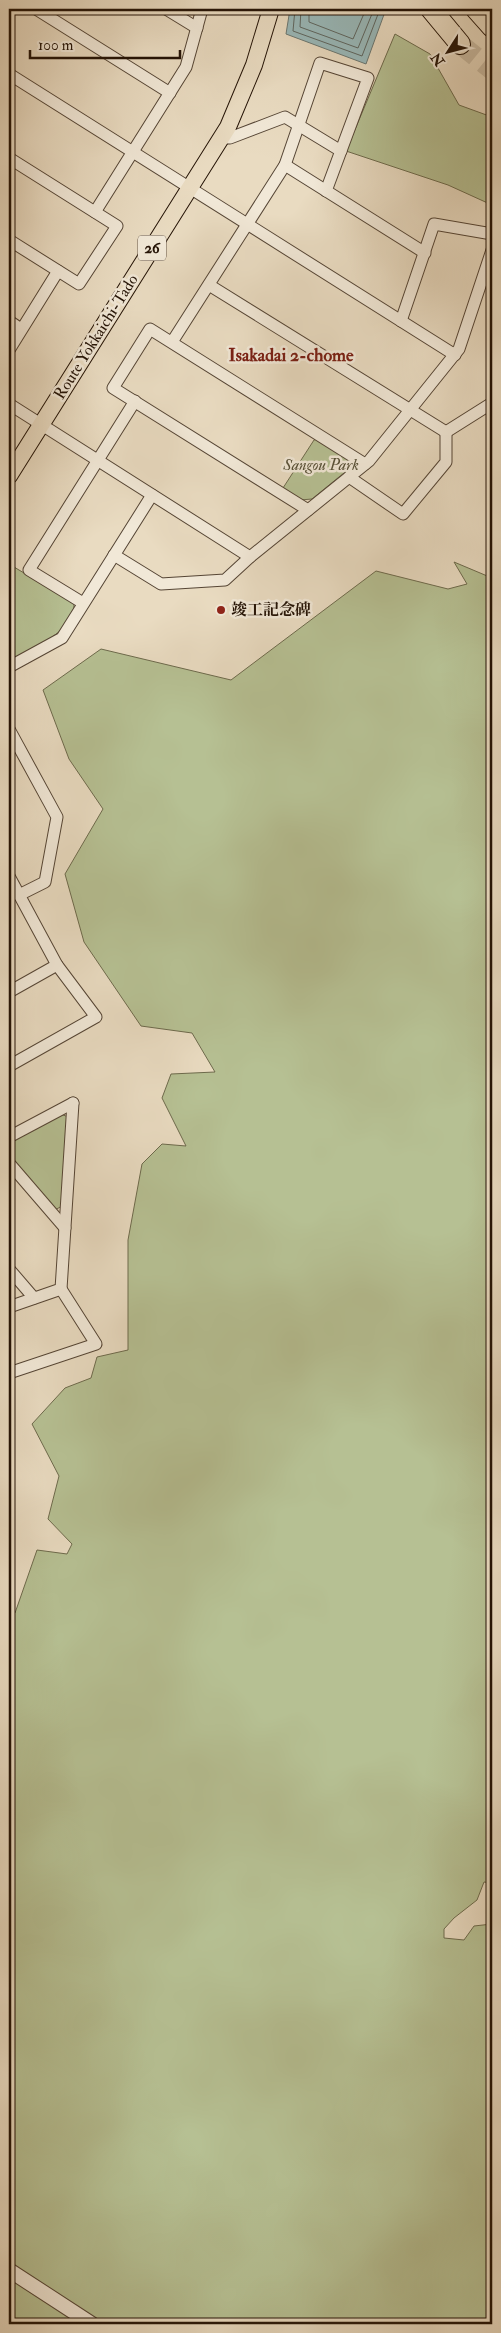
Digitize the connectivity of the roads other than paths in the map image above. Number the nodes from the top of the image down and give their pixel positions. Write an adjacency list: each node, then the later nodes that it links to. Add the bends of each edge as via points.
1 (36, 9): 11 (street)
2 (166, 9): 8 (street)
3 (202, 9): 8 (street)
4 (271, 9): 13 (main road, Route Yokkaichi-Tado / 26, via 251,73)
5 (431, 9): 9 (highway)
6 (476, 9): 7 (highway)
7 (492, 27)
8 (197, 28): 11 (street, via 186,67)
9 (460, 44)
10 (9, 74): 15 (street)
11 (170, 93): 15 (street)
12 (299, 125): 13 (street, via 286,117 230,138); 14 (street); 14 (street, via 320,63 368,78); 17 (street)
13 (221, 138): 18 (main road, Route Yokkaichi-Tado / 26)
14 (341, 151): 19 (street)
15 (132, 153): 18 (street); 20 (street)
16 (9, 158): 20 (street)
17 (285, 165): 19 (street); 21 (street)
18 (189, 188): 21 (street); 38 (main road, Route Yokkaichi-Tado / 26)
19 (326, 191): 25 (street)
20 (95, 212): 26 (street, via 117,226 79,284)
21 (247, 224): 27 (street); 29 (street)
22 (492, 234): 25 (street, via 434,224)
23 (9, 240): 26 (street)
24 (492, 250): 33 (street)
25 (425, 252): 29 (street)
26 (58, 271): 30 (street)
27 (209, 285): 31 (street); 37 (street)
28 (9, 321): 30 (street)
29 (401, 321): 33 (street)
30 (22, 329): 32 (street)
31 (172, 342): 34 (street, via 150,328 113,388); 41 (street)
32 (9, 350)
33 (455, 355): 37 (street)
34 (135, 401): 40 (street); 45 (street)
35 (492, 403): 39 (street)
36 (9, 404): 38 (street)
37 (409, 410): 39 (street); 41 (street)
38 (41, 424): 40 (street); 42 (main road, Route Yokkaichi-Tado / 26)
39 (446, 432): 43 (street, via 446,462 403,514)
40 (99, 460): 44 (street); 48 (street, via 29,570)
41 (365, 464): 43 (street)
42 (9, 476)
43 (349, 477): 45 (street)
44 (152, 495): 46 (street); 47 (street)
45 (308, 510): 47 (street)
46 (114, 555): 47 (street, via 161,584 220,582); 48 (street)
47 (250, 557)
48 (83, 603): 49 (street, via 62,638)
49 (9, 667)
50 (9, 729): 52 (street, via 58,820 45,882)
51 (9, 876): 52 (street)
52 (19, 895): 53 (street)
53 (57, 966): 54 (street); 55 (street, via 96,1017)
54 (9, 992)
55 (9, 1066)
56 (9, 1137): 58 (street, via 73,1102)
57 (9, 1163): 58 (street)
58 (65, 1228): 60 (street)
59 (9, 1269): 61 (street)
60 (61, 1289): 61 (street); 63 (street, via 96,1344)
61 (34, 1298): 62 (street)
62 (9, 1307)
63 (9, 1374)
64 (9, 2270): 65 (street)
65 (92, 2324)

